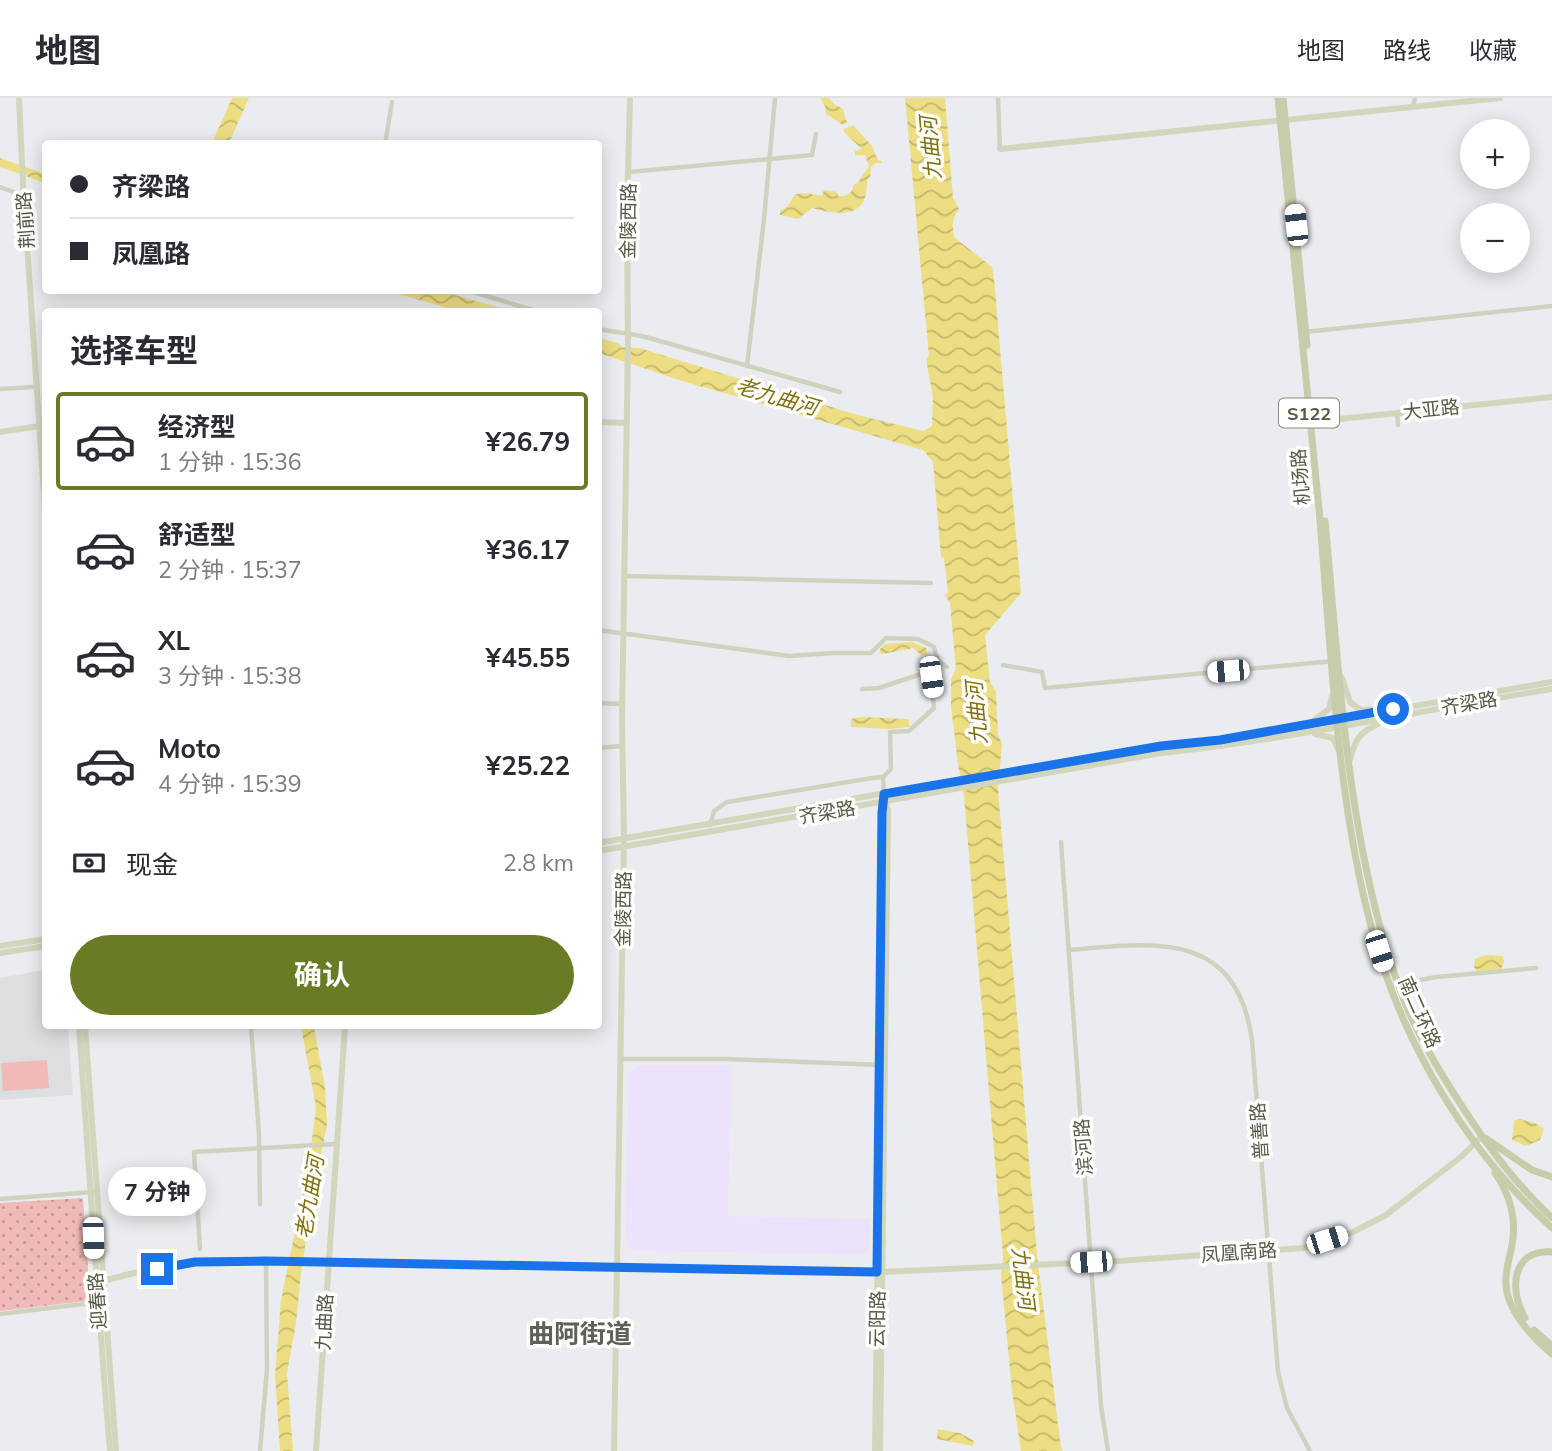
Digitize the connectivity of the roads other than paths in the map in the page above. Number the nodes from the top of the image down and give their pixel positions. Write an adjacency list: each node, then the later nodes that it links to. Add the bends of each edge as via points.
1 (19, 98): 17 (street, 荆前路)
2 (631, 98): 15 (street, 金陵西路)
3 (775, 98): 14 (street)
4 (998, 98): 13 (street)
5 (1280, 98): 10 (main road, 机场路 / S122)
6 (1415, 98): 9 (street)
7 (1500, 98): 9 (street)
8 (392, 102): 12 (street)
9 (1413, 107): 10 (street)
10 (1282, 119): 13 (street); 23 (main road, 机场路 / S122)
11 (816, 134): 14 (street, via 812,155)
12 (386, 140)
13 (1000, 149)
14 (770, 159): 15 (street); 25 (street)
15 (629, 172): 24 (street, 金陵西路)
16 (0, 187): 17 (street)
17 (24, 195): 18 (street, via 30,198); 35 (street, 荆前路)
18 (30, 205)
19 (480, 294): 21 (street)
20 (1552, 306): 23 (street)
21 (526, 308)
22 (602, 330): 24 (street)
23 (1304, 332): 32 (main road, 机场路 / S122)
24 (628, 334): 25 (street); 33 (street, 金陵西路)
25 (747, 366): 28 (street)
26 (34, 387): 27 (street)
27 (0, 388)
28 (840, 392)
29 (1552, 397): 30 (street, 大亚路)
30 (1397, 413): 32 (street, 大亚路); 34 (street)
31 (602, 422): 33 (street)
32 (1313, 422): 42 (main road, 机场路 / S122)
33 (627, 424): 37 (street, 金陵西路)
34 (1398, 425)
35 (42, 426): 36 (street)
36 (0, 432)
37 (625, 576): 38 (street); 40 (street, 金陵西路)
38 (931, 583)
39 (602, 631): 40 (street)
40 (624, 634): 41 (street, via 789,656 871,653 887,638 918,639 934,647); 50 (street, 金陵西路)
41 (938, 661): 44 (street); 45 (street)
42 (1335, 664): 43 (street, via 1045,688 1042,672); 51 (street, via 1355,708); 52 (main road, 机场路 / S122); 53 (street, via 1329,709)
43 (1003, 666)
44 (947, 667)
45 (930, 670): 47 (street, via 879,688); 57 (street, via 934,708 909,731 890,732 891,769)
46 (1552, 682): 51 (street, 齐梁路)
47 (862, 689)
48 (1552, 689): 51 (street, 齐梁路)
49 (602, 703): 50 (street)
50 (622, 704): 54 (street, 金陵西路)
51 (1392, 713): 52 (street, 齐梁路); 56 (street, via 1361,733)
52 (1341, 723): 53 (street, 齐梁路); 56 (main road, 南二环路 / S122)
53 (1306, 729): 56 (street, via 1333,738); 58 (street, 齐梁路, via 1221,747 1013,775)
54 (622, 746): 55 (street); 61 (street, 金陵西路)
55 (602, 748)
56 (1346, 762): 64 (main road, 南二环路 / S122)
57 (883, 777): 58 (street); 59 (street, via 727,802 714,811)
58 (885, 800): 59 (street, 齐梁路); 77 (street, 云阳路)
59 (710, 828): 61 (street, 齐梁路)
60 (1062, 842): 68 (street, 滨河路)
61 (624, 843): 62 (street, 齐梁路); 63 (street, 齐梁路); 76 (street, 金陵西路)
62 (602, 844)
63 (602, 850)
64 (1370, 905): 71 (main road, 南二环路 / S122); 79 (main road, 南二环路 / S122, via 1385,971 1406,1024)
65 (42, 940): 66 (street)
66 (0, 946)
67 (42, 947): 69 (street)
68 (1069, 950): 90 (street, 普善路, via 1173,946 1207,960 1235,988 1252,1040); 94 (street, 滨河路)
69 (0, 953)
70 (1536, 968): 71 (street)
71 (1399, 984): 78 (main road, 南二环路 / S122, via 1426,1046)
72 (79, 1029): 84 (street, 迎春路)
73 (85, 1029): 84 (street, 迎春路)
74 (251, 1029): 81 (street)
75 (345, 1029): 80 (street, 九曲路)
76 (620, 1059): 77 (street); 95 (street, 金陵西路)
77 (882, 1065): 96 (street, 云阳路)
78 (1482, 1136): 79 (street, 凤凰南路); 82 (main road, via 1532,1170); 83 (main road, 南二环路 / S122)
79 (1476, 1143): 83 (main road, 南二环路 / S122); 90 (street, 凤凰南路, via 1386,1215 1304,1248); 101 (main road, via 1507,1194 1513,1214 1506,1284 1510,1302)
80 (336, 1144): 81 (street); 93 (street, 九曲路)
81 (258, 1149): 86 (street); 89 (street, via 194,1152)
82 (1552, 1174)
83 (1510, 1179): 87 (main road, 南二环路 / S122); 88 (main road, 南二环路 / S122)
84 (94, 1192): 85 (street); 97 (street, 迎春路)
85 (0, 1199)
86 (260, 1204)
87 (1552, 1218)
88 (1552, 1228)
89 (200, 1249)
90 (1268, 1251): 94 (street, 凤凰南路); 109 (street, 普善路, via 1278,1372 1287,1408)
91 (1552, 1252): 100 (main road, via 1532,1255 1517,1271 1514,1282 1523,1315)
92 (266, 1261): 93 (street); 97 (street, via 195,1262); 104 (street, via 267,1369)
93 (327, 1262): 95 (street); 105 (street, 九曲路)
94 (1091, 1262): 96 (street, 凤凰南路); 108 (street, 滨河路)
95 (617, 1267): 96 (street); 106 (street, 金陵西路)
96 (880, 1272): 107 (street, 云阳路)
97 (99, 1282): 98 (street, 迎春路)
98 (101, 1302): 99 (street); 102 (street, 迎春路); 103 (street, 迎春路)
99 (0, 1314)
100 (1552, 1346)
101 (1552, 1354)
102 (110, 1451)
103 (116, 1451)
104 (260, 1451)
105 (316, 1451)
106 (614, 1451)
107 (877, 1451)
108 (1108, 1451)
109 (1310, 1451)

